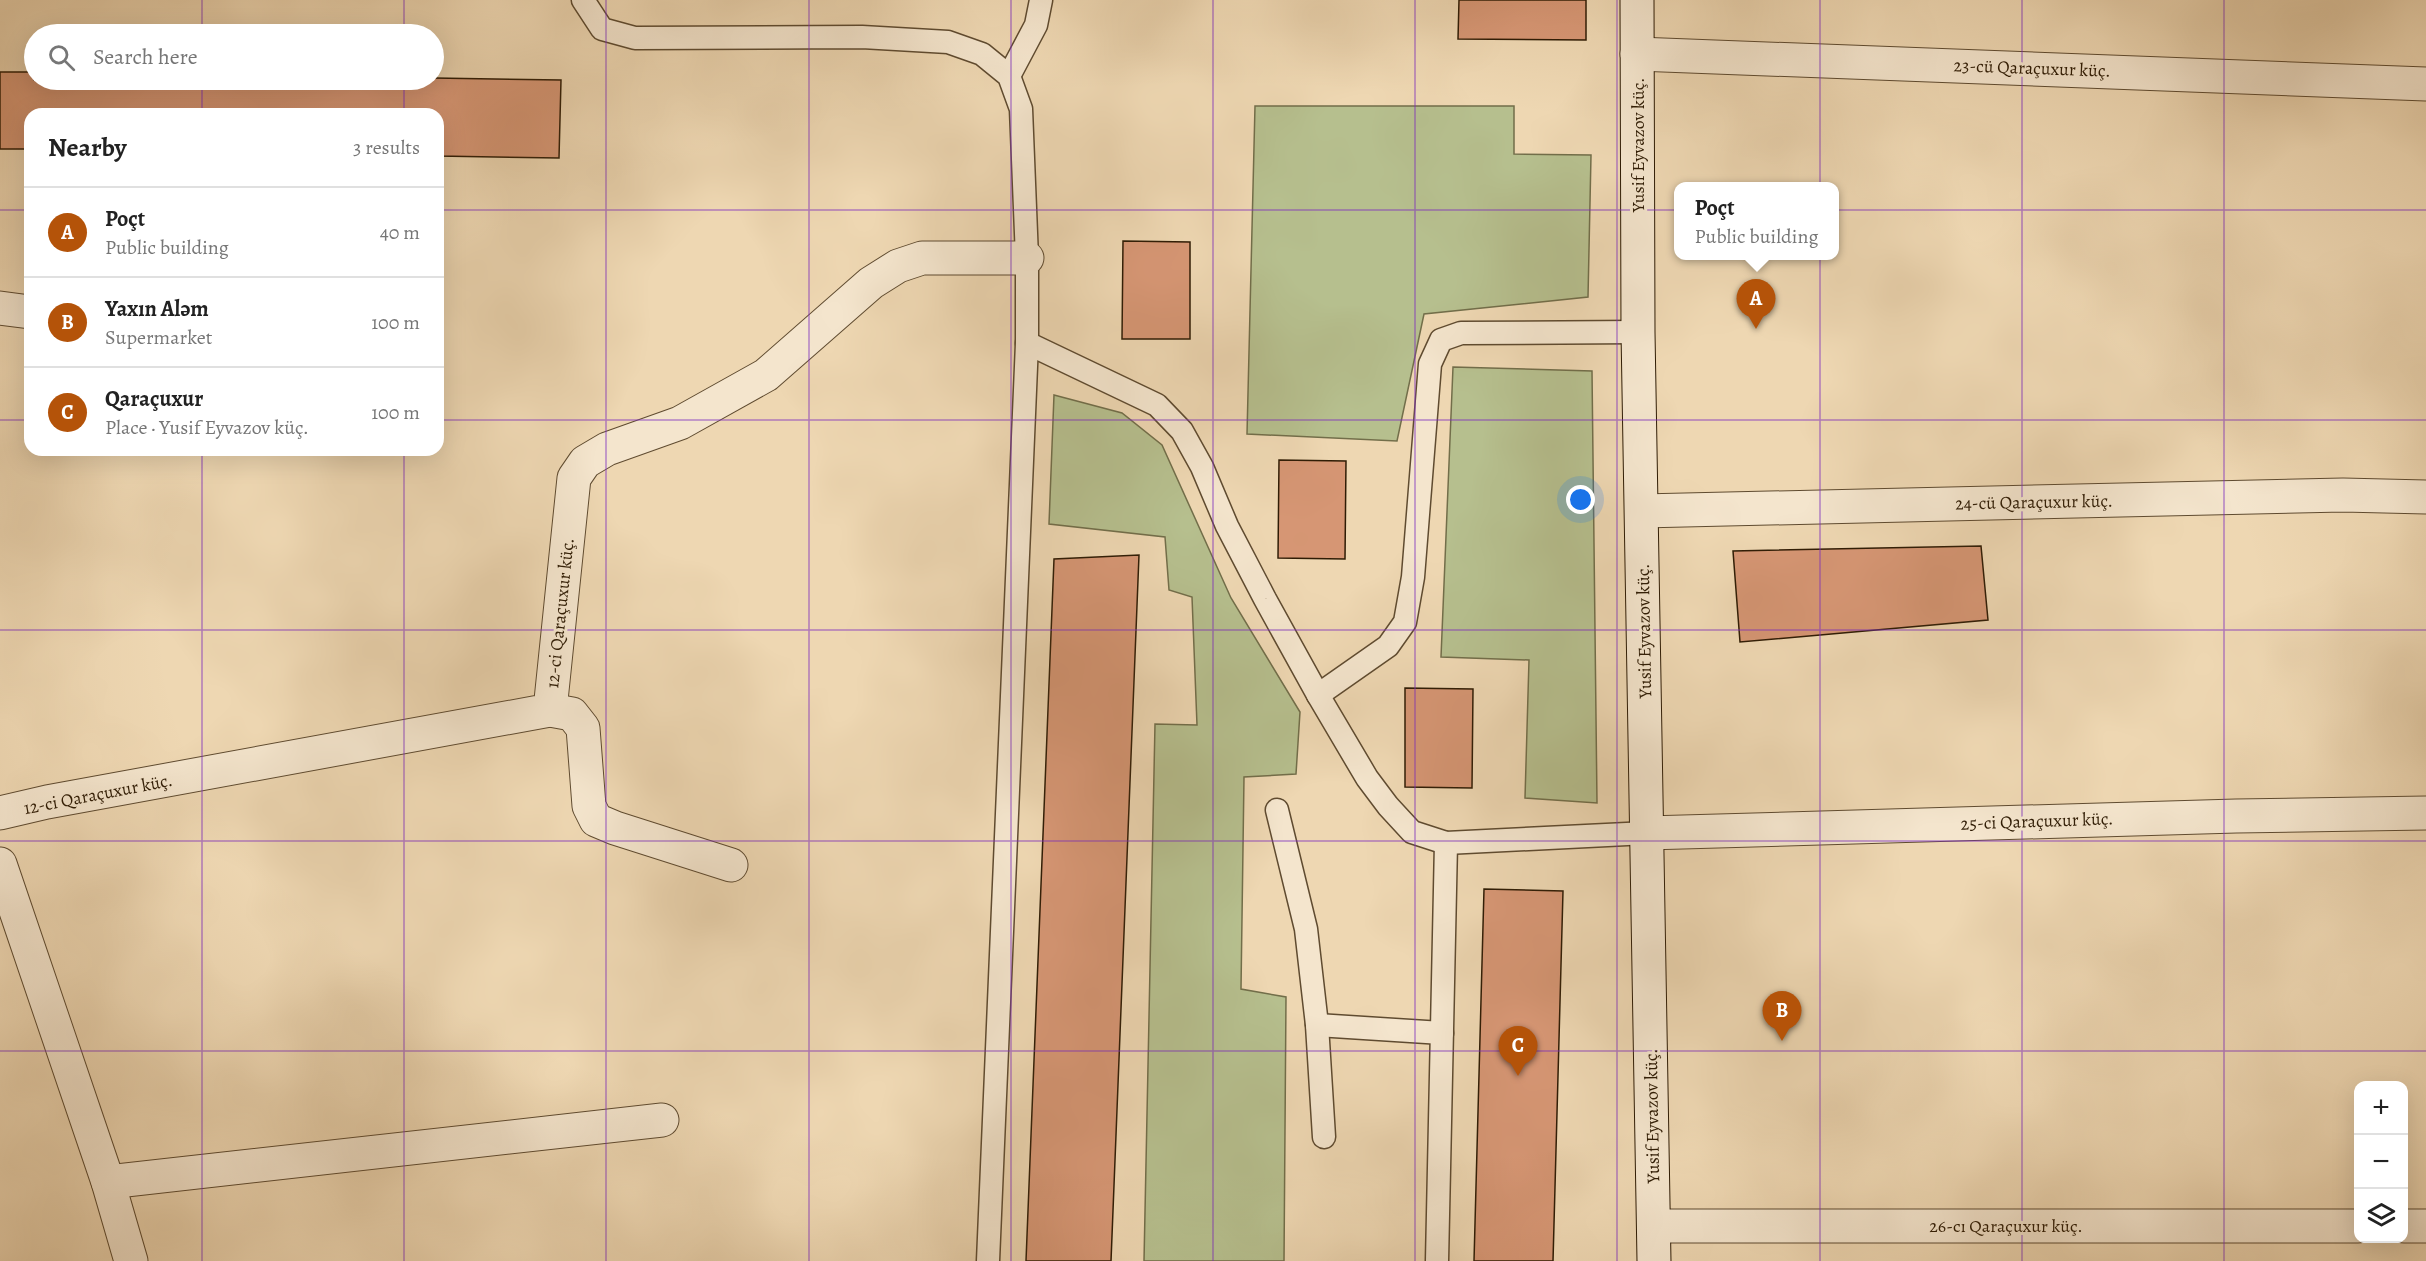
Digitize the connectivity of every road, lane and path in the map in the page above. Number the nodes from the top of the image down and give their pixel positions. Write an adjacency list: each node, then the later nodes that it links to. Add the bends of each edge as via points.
1 (583, 0): 5 (lane, via 602,29 635,38 862,37 948,42 982,54)
2 (1041, 0): 5 (lane, via 1036,25)
3 (1636, 0): 4 (street, Yusif Eyvazov küç.)
4 (1637, 54): 6 (street, 23-cü Qaraçuxur küç.); 10 (street, Yusif Eyvazov küç.)
5 (1009, 76): 7 (lane, via 1021,109)
6 (2426, 84)
7 (1027, 258): 11 (lane); 15 (street, 12-ci Qaraçuxur küç., via 922,258 898,266 766,375 680,423 607,449 585,462 574,478)
8 (0, 308): 9 (street)
9 (24, 311)
10 (1638, 332): 13 (street, Yusif Eyvazov küç.); 14 (lane, via 1461,333 1441,340 1430,364 1413,577 1405,622 1388,646)
11 (1027, 343): 14 (lane, via 1157,405 1182,431 1227,526); 33 (lane)
12 (2426, 497): 13 (street, 24-cü Qaraçuxur küç., via 2331,495)
13 (1642, 511): 19 (street, Yusif Eyvazov küç.)
14 (1318, 695): 20 (lane, via 1388,806 1412,832)
15 (550, 710): 17 (street, 12-ci Qaraçuxur küç.); 22 (street, via 572,714 583,728 589,806 596,820)
16 (1277, 810): 23 (lane, via 1306,929)
17 (0, 813)
18 (2426, 813): 19 (street, 25-ci Qaraçuxur küç.)
19 (1647, 833): 20 (lane); 28 (street, Yusif Eyvazov küç.)
20 (1446, 843): 24 (lane)
21 (0, 864): 27 (street)
22 (731, 865)
23 (1317, 1025): 24 (lane); 26 (lane)
24 (1442, 1033): 34 (lane)
25 (662, 1120): 27 (street)
26 (1324, 1137)
27 (108, 1182): 32 (street)
28 (1654, 1226): 29 (street, 26-cı Qaraçuxur küç.); 35 (street, Yusif Eyvazov küç.)
29 (2354, 1226)
30 (2408, 1226): 31 (street)
31 (2426, 1226)
32 (131, 1261)
33 (988, 1261)
34 (1437, 1261)
35 (1654, 1261)

